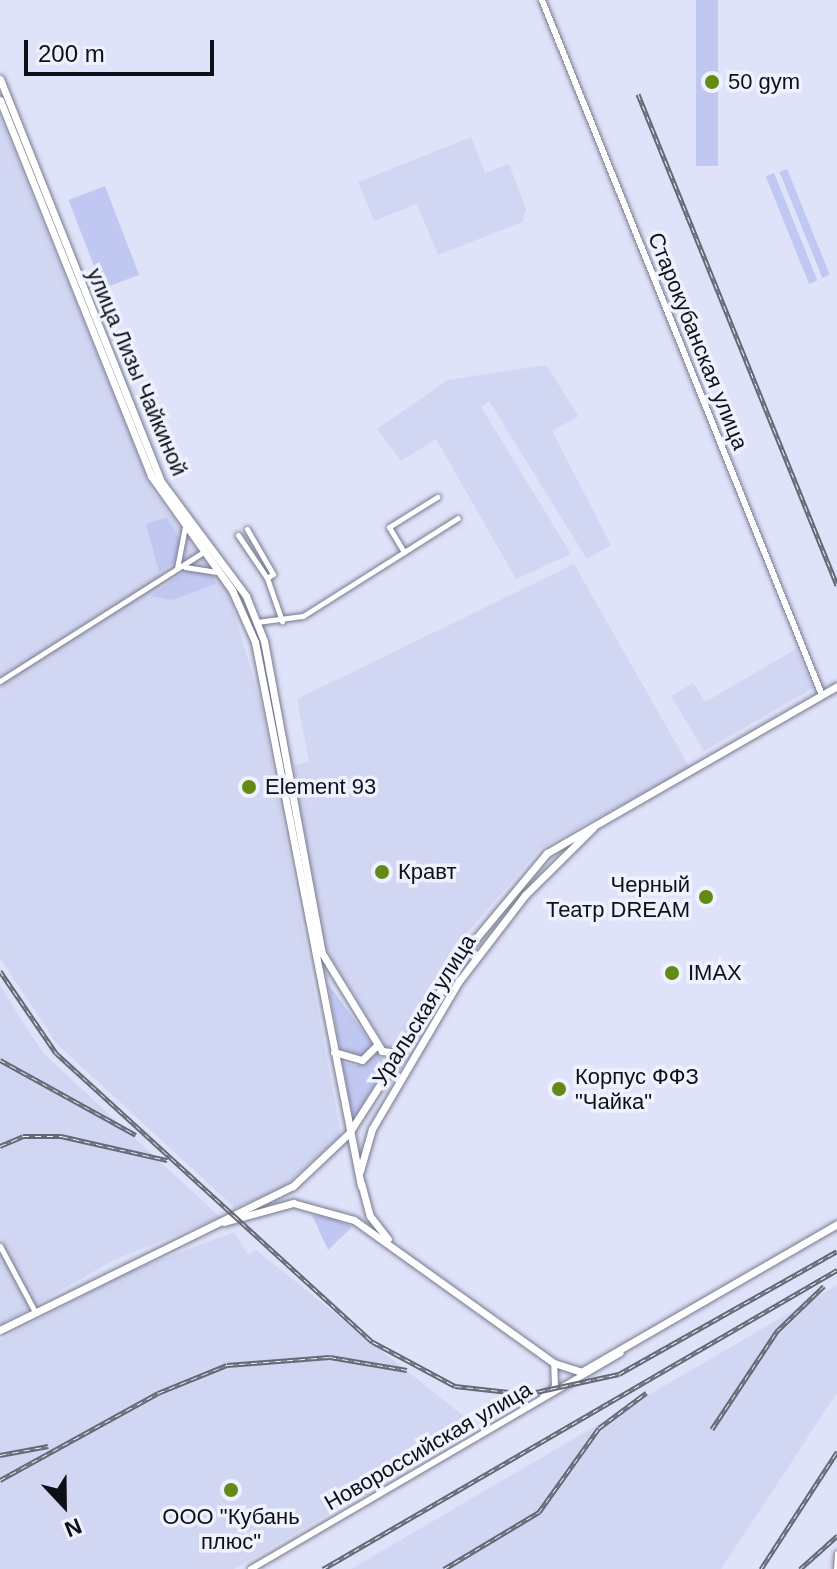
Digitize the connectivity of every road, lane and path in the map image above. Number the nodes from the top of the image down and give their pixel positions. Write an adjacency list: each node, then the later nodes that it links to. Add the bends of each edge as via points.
1 (542, 0): 19 (street, Старокубанская улица)
2 (0, 79): 3 (main road, улица Лизы Чайкиной)
3 (4, 104): 4 (main road, улица Лизы Чайкиной)
4 (70, 267): 7 (main road, улица Лизы Чайкиной, via 151,476); 10 (main road, улица Лизы Чайкиной, via 160,480)
5 (437, 497): 11 (street, via 389,527)
6 (458, 518): 11 (street)
7 (185, 527): 10 (main road, улица Лизы Чайкиной); 12 (street, via 185,550)
8 (247, 529): 13 (street, via 273,574)
9 (238, 535): 13 (street)
10 (207, 550): 12 (street); 14 (main road, улица Лизы Чайкиной); 16 (main road, улица Лизы Чайкиной)
11 (404, 552): 15 (street, via 303,616)
12 (174, 573): 14 (street, via 202,565); 17 (street)
13 (267, 578): 15 (street)
14 (225, 579): 23 (main road, улица Лизы Чайкиной, via 261,661)
15 (282, 621): 16 (street)
16 (257, 622): 23 (main road, улица Лизы Чайкиной)
17 (0, 681)
18 (837, 686): 19 (main road, Уральская улица)
19 (822, 695): 20 (main road, Уральская улица)
20 (604, 818): 21 (main road, Уральская улица); 22 (main road, Уральская улица)
21 (547, 873): 22 (main road); 24 (main road, Уральская улица)
22 (522, 877): 25 (main road, Уральская улица)
23 (318, 948): 26 (main road); 27 (main road)
24 (459, 981): 25 (main road); 31 (main road, Уральская улица, via 372,1129)
25 (437, 994): 28 (main road, Уральская улица)
26 (377, 1045): 27 (main road, via 370,1057 354,1062); 28 (main road, via 387,1054)
27 (334, 1051): 29 (main road)
28 (401, 1052): 29 (main road, Уральская улица)
29 (349, 1133): 30 (main road, Уральская улица); 31 (main road)
30 (293, 1186): 32 (main road); 34 (main road, Уральская улица)
31 (361, 1186): 36 (main road, via 370,1216)
32 (302, 1203): 34 (main road, via 219,1223); 36 (main road, Новороссийская улица, via 373,1232)
33 (837, 1224): 39 (main road, Новороссийская улица)
34 (171, 1244): 37 (main road)
35 (0, 1246): 37 (street)
36 (397, 1248): 40 (main road, Новороссийская улица)
37 (35, 1310): 38 (main road)
38 (0, 1331)
39 (621, 1352): 40 (main road, Новороссийская улица, via 581,1372); 41 (street, Новороссийская улица)
40 (554, 1363): 41 (street, via 555,1387)
41 (528, 1409): 43 (street, Новороссийская улица)
42 (837, 1553): 44 (street)
43 (251, 1569)
44 (836, 1569)

